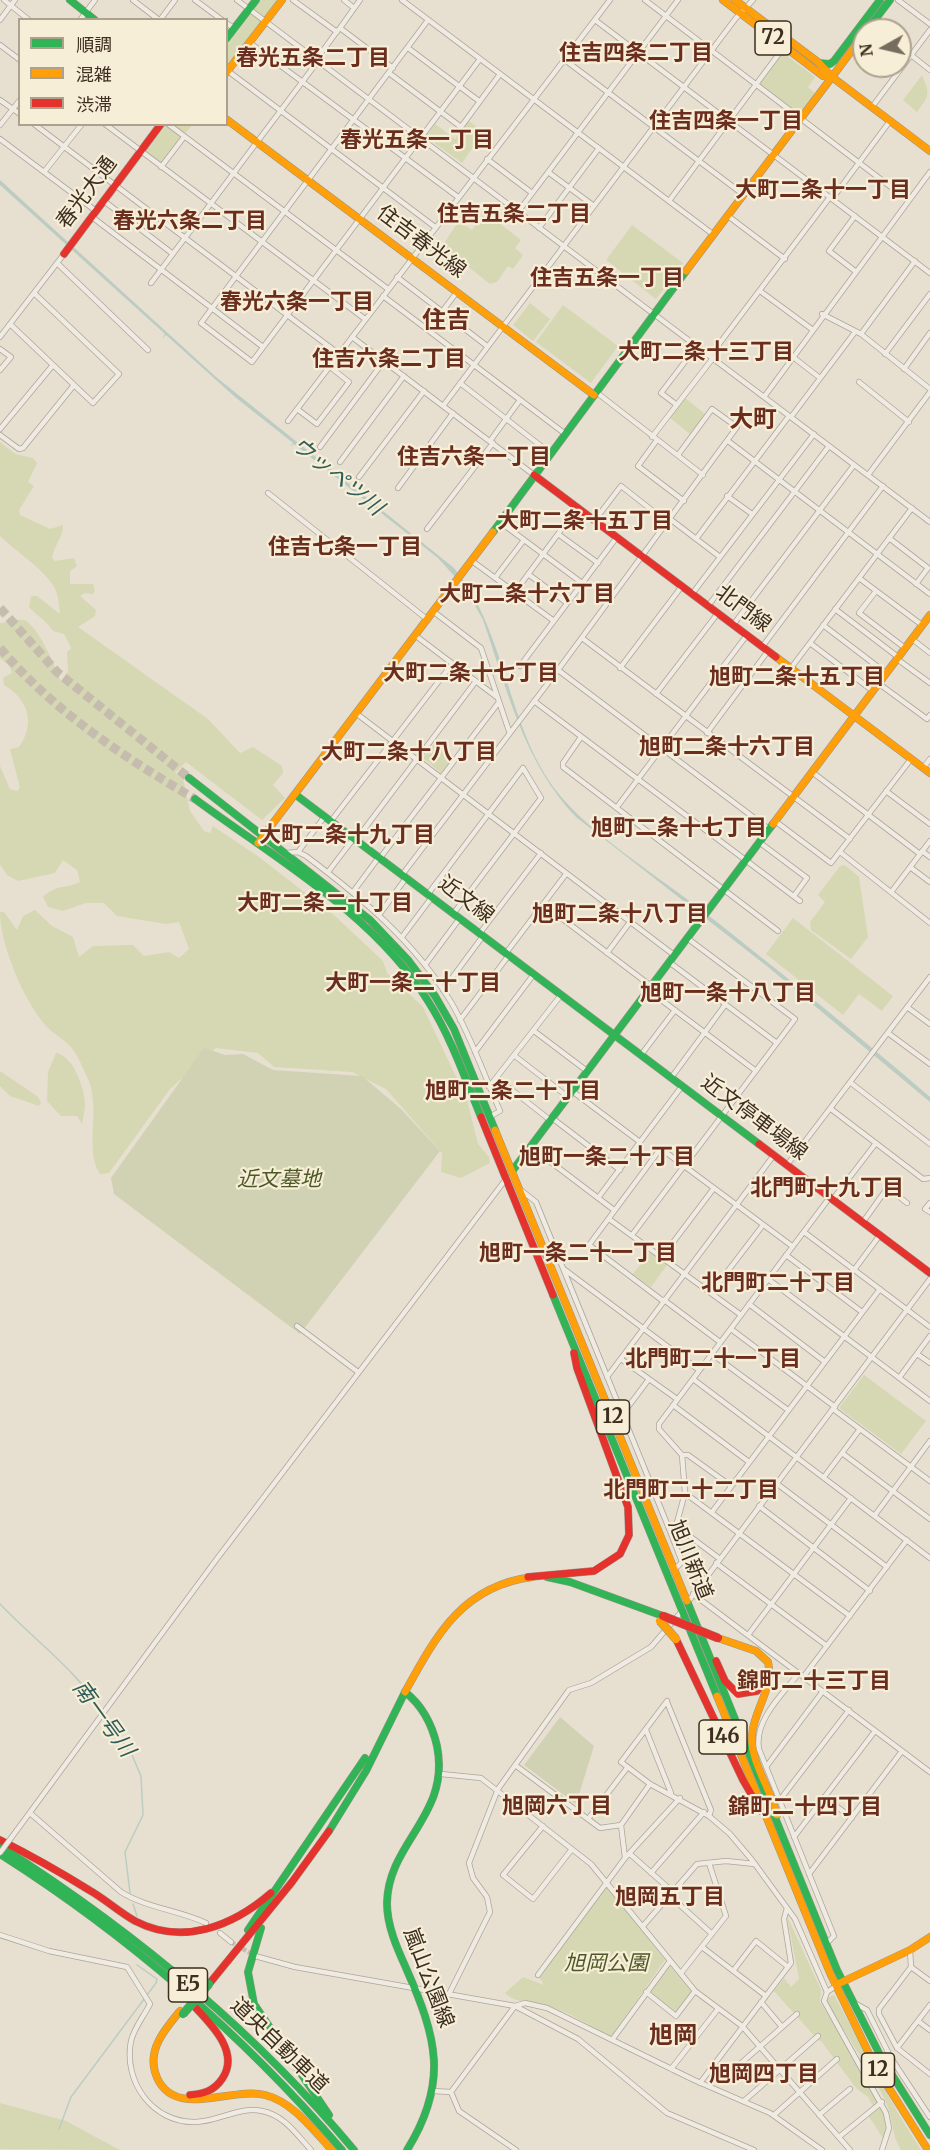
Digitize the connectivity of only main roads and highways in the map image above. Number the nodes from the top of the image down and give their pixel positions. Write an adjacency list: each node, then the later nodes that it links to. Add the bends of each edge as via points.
1 (69, 0): 9 (main road)
2 (256, 0): 11 (main road)
3 (282, 0): 16 (main road)
4 (723, 0): 8 (main road, 72)
5 (735, 0): 8 (main road, 72)
6 (880, 0): 14 (main road)
7 (890, 0): 10 (main road)
8 (743, 11): 12 (main road, 72)
9 (93, 18)
10 (876, 18)
11 (228, 36)
12 (787, 43): 15 (main road, 72); 17 (main road, 72, via 823,76)
13 (852, 50): 17 (main road)
14 (834, 61): 15 (main road, 72, via 824,65); 17 (main road)
15 (818, 62): 17 (main road, 72)
16 (228, 71)
17 (832, 77): 20 (main road); 22 (main road)
18 (228, 120): 22 (main road, 住吉春光線)
19 (160, 126): 21 (main road, 春光大通)
20 (930, 151)
21 (64, 254)
22 (595, 394): 23 (main road)
23 (534, 475): 25 (main road, 北門線); 28 (main road)
24 (930, 615): 25 (main road)
25 (854, 716): 26 (main road, 北門線); 32 (main road)
26 (927, 770)
27 (189, 778): 30 (main road, 旭川新道 / 12)
28 (296, 795): 30 (main road); 32 (main road, 近文線)
29 (195, 799): 31 (main road, 旭川新道 / 12)
30 (265, 836): 31 (main road); 33 (main road, 旭川新道 / 12, via 370,920 435,996 454,1029)
31 (258, 843): 35 (main road, 旭川新道 / 12, via 344,908 403,965 428,1000 446,1031)
32 (614, 1035): 33 (main road); 34 (main road, 近文停車場線)
33 (513, 1170): 37 (main road, 旭川新道 / 12, via 675,1569)
34 (930, 1273)
35 (572, 1340): 36 (main road, 146, via 577,1368 628,1507 629,1535 620,1554 594,1571); 37 (main road, 旭川新道 / 12)
36 (528, 1576): 39 (main road, 146, via 570,1582); 41 (main road, 146, via 491,1586 464,1604 440,1633)
37 (685, 1606): 38 (main road, 旭川新道 / 12); 43 (main road, 旭川新道 / 12)
38 (693, 1617): 40 (main road, 146, via 725,1681 738,1694 746,1695 761,1688 766,1668 762,1660); 42 (main road, 旭川新道 / 12)
39 (662, 1618): 40 (main road, 146, bridge); 43 (main road, 146, bridge, via 676,1639 742,1780)
40 (742, 1646): 42 (main road, 146, via 763,1655 770,1668 769,1685 754,1717 751,1736 775,1802)
41 (405, 1692): 47 (main road, via 356,1773); 48 (main road, via 349,1798); 59 (main road, 嵐山公園線, via 427,1713 437,1743 441,1774 429,1812 388,1887 388,1920 432,2034 435,2066 433,2091 423,2122)
42 (777, 1822): 52 (main road, 旭川新道 / 12, via 827,1943)
43 (773, 1833): 52 (main road, 旭川新道 / 12)
44 (0, 1840): 47 (main road, via 35,1857 131,1918 161,1930 188,1932 225,1924 249,1912)
45 (0, 1846): 55 (main road, 道央自動車道 / E5, via 90,1905 196,1992 272,2062)
46 (0, 1854): 50 (main road, 道央自動車道 / E5, via 86,1911)
47 (277, 1887): 51 (main road)
48 (265, 1921): 51 (main road); 55 (main road, via 248,1959 252,2000)
49 (930, 1937): 52 (main road)
50 (169, 1978): 53 (main road, via 217,2032 227,2051 228,2068 223,2080 198,2095 172,2088 159,2068 162,2044); 57 (main road, 道央自動車道 / E5, via 266,2067)
51 (207, 1983): 53 (main road, bridge)
52 (839, 1984): 54 (main road, 旭川新道 / 12); 60 (main road, 旭川新道 / 12, via 876,2066)
53 (181, 2013): 56 (main road, via 162,2033 153,2059 157,2079 167,2091 192,2101 246,2093 269,2097 296,2113)
54 (930, 2135)
55 (343, 2137): 58 (main road, 道央自動車道 / E5)
56 (332, 2150)
57 (342, 2150)
58 (354, 2150)
59 (407, 2150)
60 (928, 2150)

